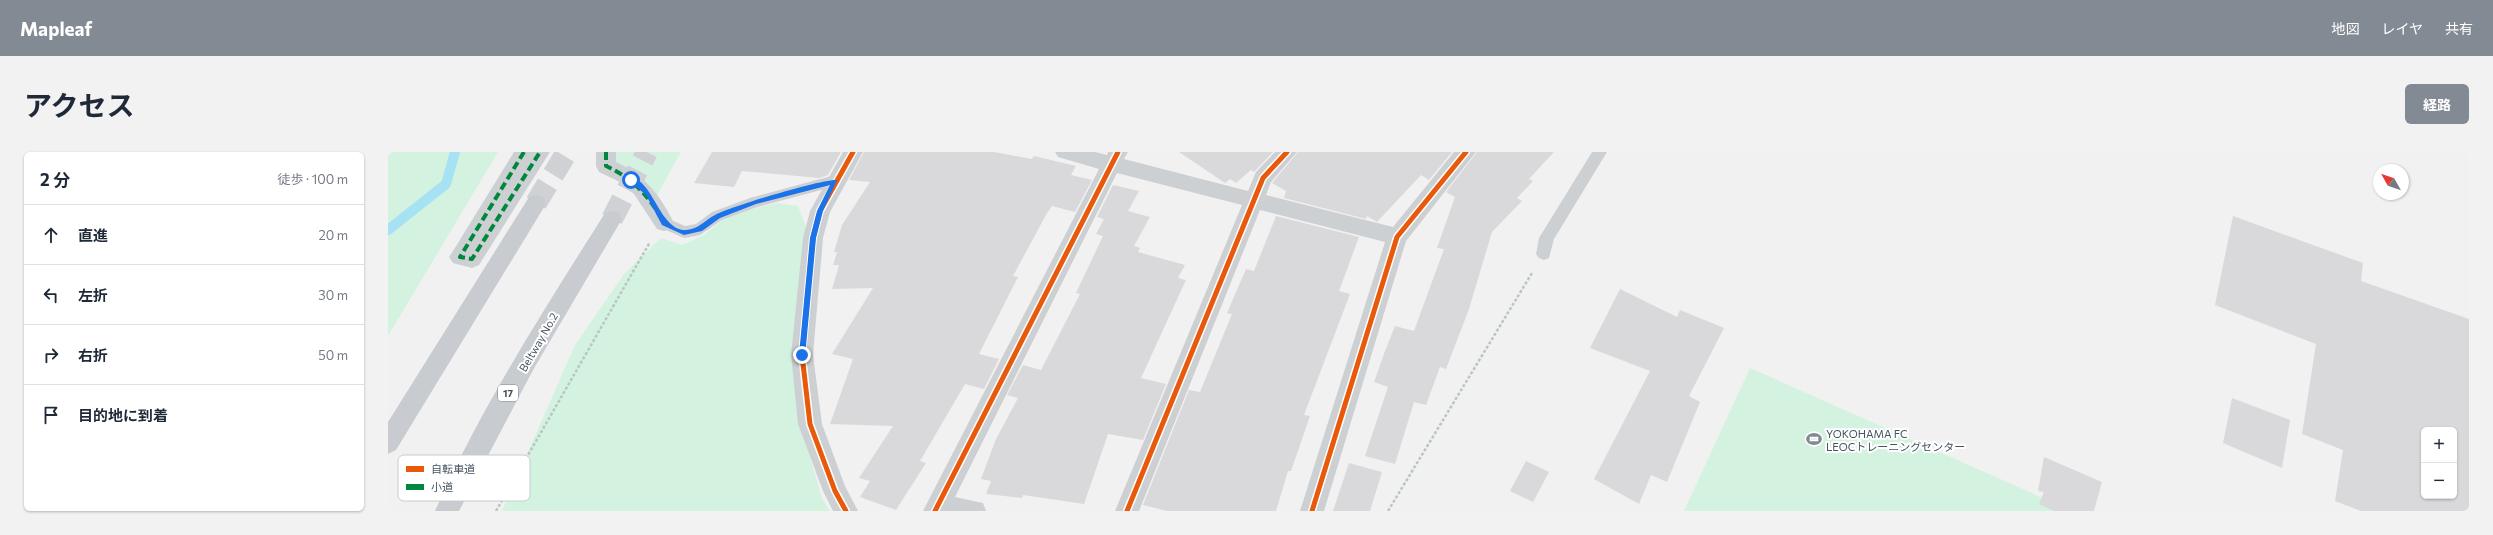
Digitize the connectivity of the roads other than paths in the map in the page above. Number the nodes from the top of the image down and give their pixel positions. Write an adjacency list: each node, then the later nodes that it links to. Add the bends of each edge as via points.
1 (524, 152): 2 (street, via 460,257 472,259)
2 (540, 152)
3 (606, 152): 14 (street, via 606,166 623,173 648,193)
4 (853, 152): 10 (street)
5 (1065, 152): 9 (street)
6 (1287, 152): 11 (street, via 1262,178)
7 (1466, 152): 15 (street)
8 (1600, 152): 16 (lane, via 1547,238)
9 (1114, 158): 11 (street); 20 (street)
10 (835, 181): 14 (lane, via 755,202 718,216 700,229 684,232); 22 (street, via 820,211 813,238 802,355 810,424 834,491)
11 (1253, 202): 15 (street); 24 (street)
12 (536, 203): 17 (main road)
13 (612, 219): 18 (main road, Beltway No.2 / 17, via 575,278)
14 (664, 223)
15 (1397, 237): 25 (street)
16 (1544, 254)
17 (388, 443)
18 (474, 455)
19 (451, 501): 21 (main road, Beltway No.2 / 17)
20 (937, 508): 23 (street)
21 (446, 511)
22 (846, 511)
23 (974, 511)
24 (1127, 511)
25 (1312, 511)

